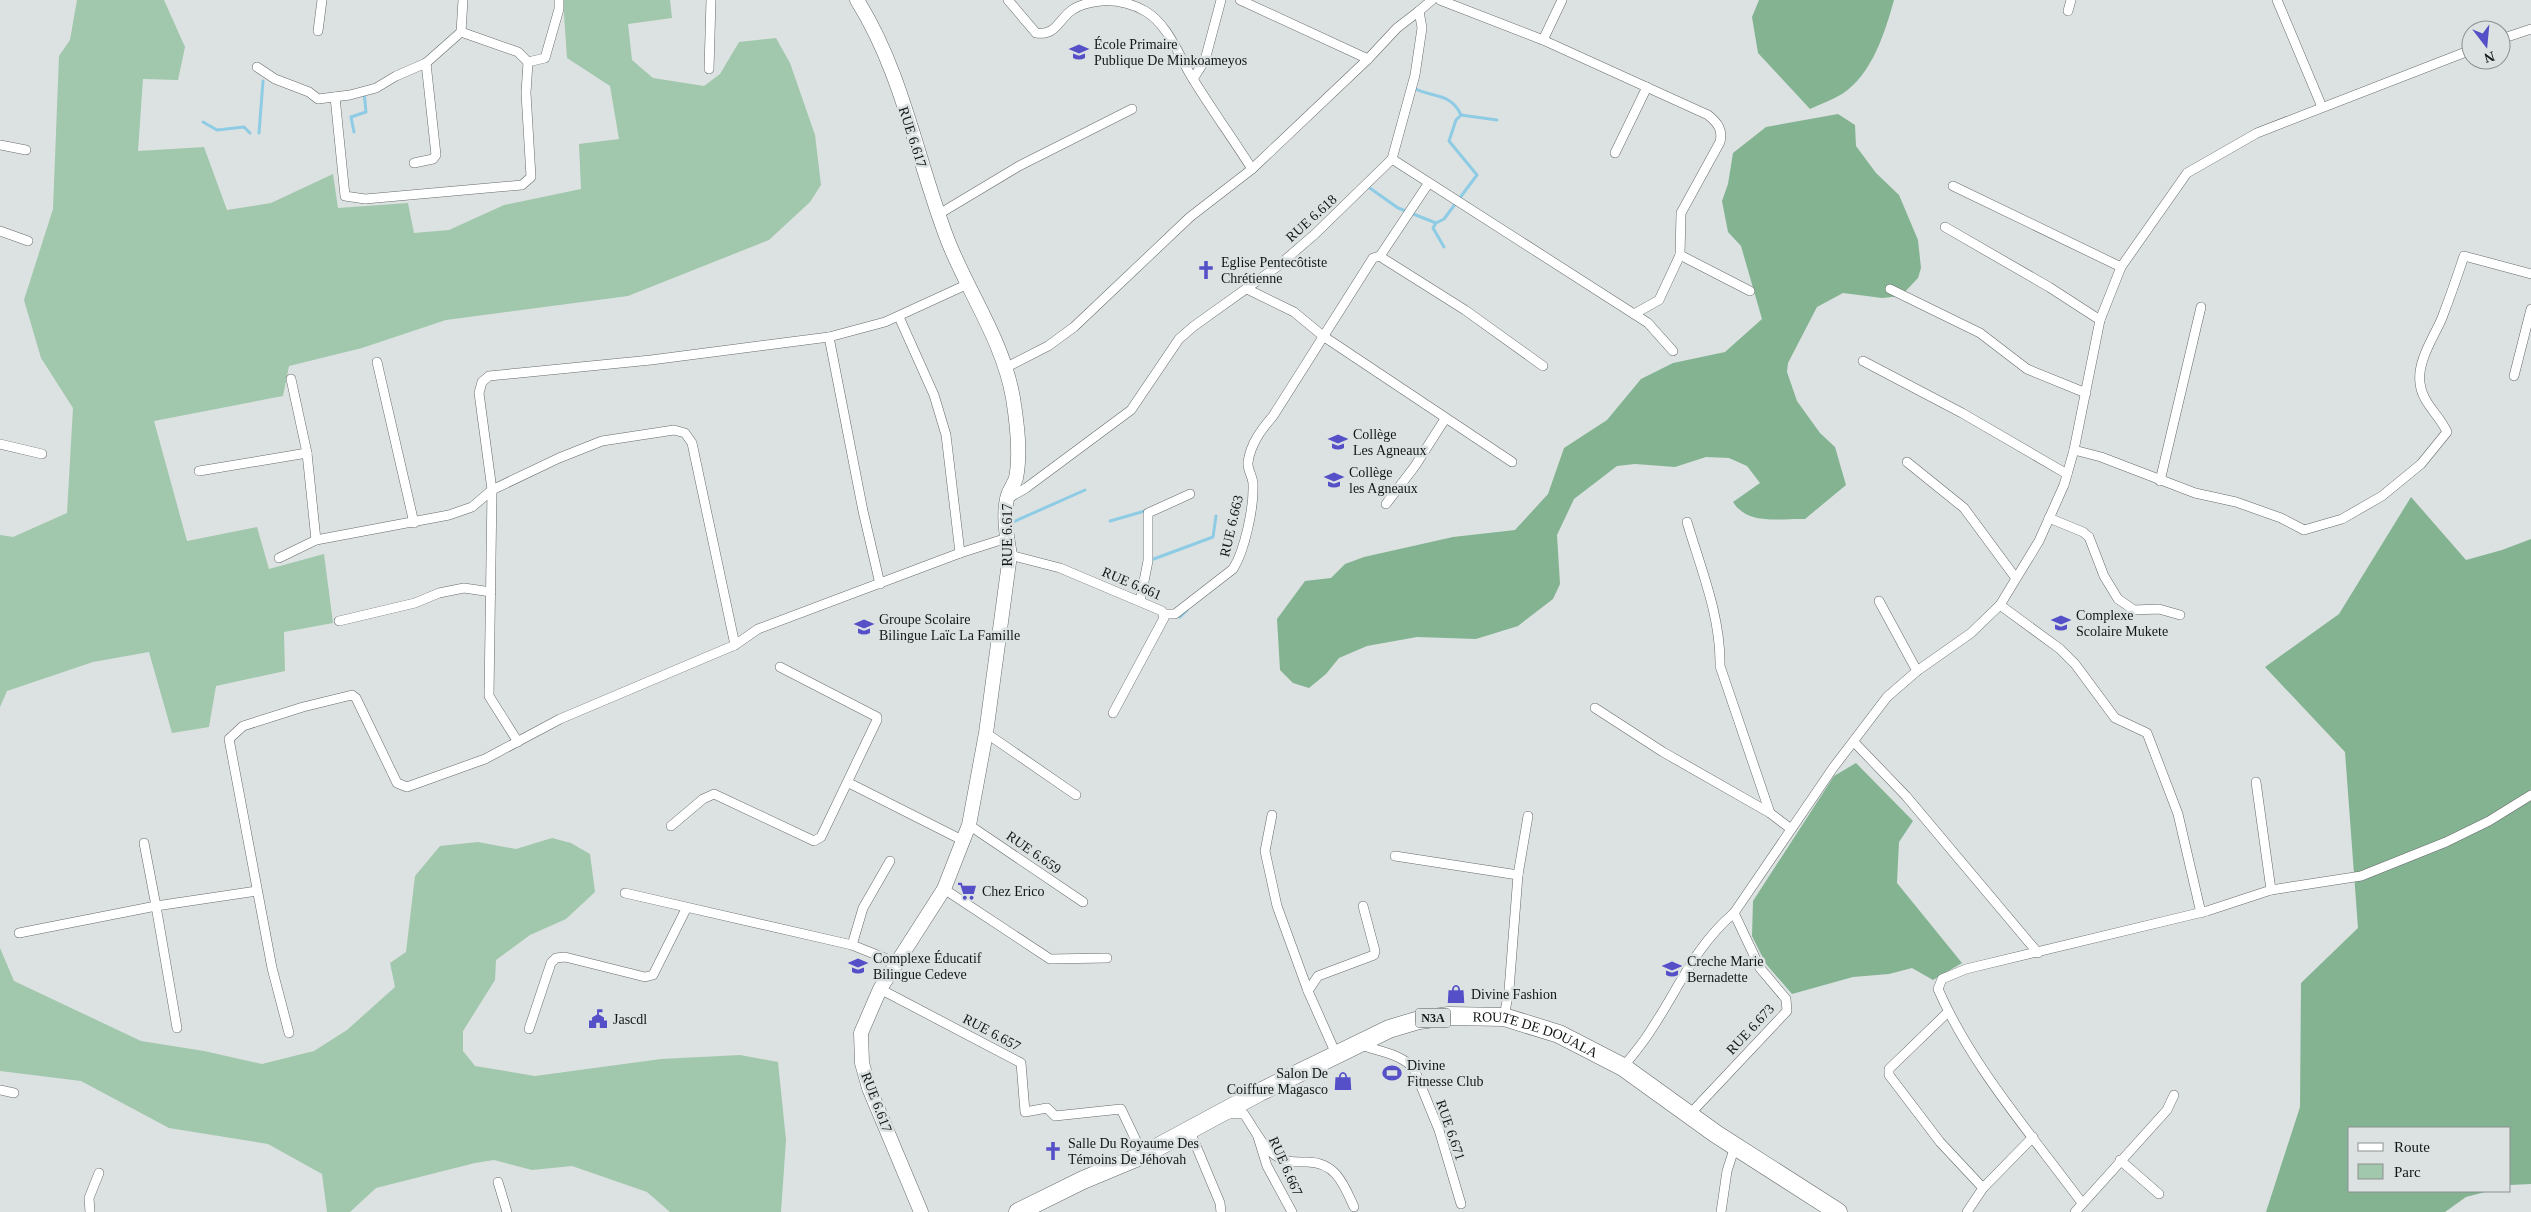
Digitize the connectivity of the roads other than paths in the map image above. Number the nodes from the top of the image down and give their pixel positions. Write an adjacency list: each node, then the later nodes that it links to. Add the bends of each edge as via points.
1 (322, 0): 17 (street)
2 (463, 0): 18 (street)
3 (559, 0): 23 (street, via 545,58)
4 (711, 0): 26 (street)
5 (857, 0): 40 (street, RUE 6.617, via 874,27 891,71)
6 (1008, 0): 27 (street, via 1036,33 1045,35 1078,6 1100,1 1124,1 1146,11 1164,28)
7 (1221, 0): 27 (street, via 1205,60)
8 (1240, 0): 22 (street)
9 (1432, 0): 14 (street)
10 (1440, 0): 20 (street)
11 (1562, 0): 20 (street)
12 (2071, 0): 15 (street)
13 (2277, 0): 30 (street)
14 (1419, 11): 22 (street, via 1397,28); 35 (street, via 1422,28 1415,74)
15 (2068, 11)
16 (2531, 29): 19 (street)
17 (318, 31)
18 (461, 32): 23 (street, via 518,52); 24 (street)
19 (2511, 36)
20 (1543, 40): 28 (street)
21 (2461, 54): 30 (street)
22 (1368, 59): 37 (street)
23 (528, 62): 29 (street, via 526,93 532,177 522,186 365,199 345,196)
24 (426, 63): 29 (street, via 376,88); 36 (street, via 436,154 433,159)
25 (257, 67): 29 (street, via 275,79 318,98)
26 (709, 68)
27 (1193, 79): 37 (street)
28 (1647, 87): 34 (street); 44 (street, via 1708,115 1717,122 1722,134 1681,213)
29 (335, 97)
30 (2322, 107): 46 (street, via 2256,132 2187,173)
31 (1132, 109): 40 (street, via 1018,166)
32 (0, 146): 33 (street)
33 (26, 150)
34 (1615, 153)
35 (1392, 159): 38 (street); 50 (street, RUE 6.618, via 1314,234)
36 (414, 163)
37 (1252, 169): 63 (street, via 1190,217 1074,327 1048,346)
38 (1428, 184): 45 (street, RUE 6.663); 54 (street)
39 (1952, 186): 46 (street)
40 (938, 214): 48 (street, RUE 6.617)
41 (1945, 227): 56 (street)
42 (0, 231): 43 (street)
43 (28, 241)
44 (1680, 255): 51 (street); 54 (street, via 1659,300)
45 (1380, 256): 57 (street, RUE 6.663, via 1373,258); 62 (street, via 1465,310)
46 (2122, 267): 56 (street)
47 (2531, 274): 76 (street, via 2464,256 2420,367 2420,383 2428,406 2448,432 2421,464 2361,510 2326,525 2304,530 2236,502)
48 (968, 284): 55 (street); 63 (street, RUE 6.617, via 995,339)
49 (1890, 289): 66 (street, via 1980,333 2027,369)
50 (1247, 290): 57 (street, via 1294,312); 79 (street, RUE 6.618, via 1179,339 1131,410 1026,488)
51 (1750, 291)
52 (2201, 307): 76 (street)
53 (2531, 309): 64 (street)
54 (1634, 314): 59 (street, via 1648,323)
55 (899, 317): 58 (street); 86 (street, via 934,395 946,435)
56 (2100, 320): 66 (street)
57 (1323, 336): 67 (street); 95 (street, RUE 6.663, via 1273,416 1257,434 1247,464 1253,482 1253,499 1239,559 1233,569 1175,614)
58 (829, 337): 77 (street, via 651,360 488,376 479,393); 90 (street)
59 (1673, 351)
60 (1863, 361): 75 (street)
61 (377, 362): 83 (street)
62 (1543, 366)
63 (1005, 368): 79 (street, RUE 6.617, via 1017,424 1016,478)
64 (2514, 376)
65 (291, 379): 70 (street)
66 (2086, 393): 69 (street)
67 (1445, 419): 72 (street); 80 (street)
68 (0, 444): 71 (street)
69 (2074, 450): 75 (street); 76 (street, via 2101,457)
70 (307, 453): 74 (street); 85 (street)
71 (42, 454)
72 (1512, 462)
73 (1906, 462): 89 (street, via 1964,508)
74 (199, 471)
75 (2067, 474): 81 (street)
76 (2160, 481)
77 (492, 490): 83 (street, via 472,507); 91 (street); 98 (street, via 602,441 674,430 685,433 692,444)
78 (1190, 494): 92 (street, via 1148,513 1148,561)
79 (1006, 499): 84 (street, RUE 6.617)
80 (1386, 504)
81 (2049, 518): 89 (street, via 2039,541); 96 (street, via 2089,537 2104,576 2118,600 2134,610 2159,609)
82 (1687, 522): 110 (street, via 1716,621 1720,666)
83 (414, 523): 85 (street)
84 (1007, 538): 86 (street); 87 (street, RUE 6.617)
85 (316, 540): 88 (street)
86 (960, 553): 90 (street)
87 (1010, 555): 92 (street, RUE 6.661, via 1060,568); 103 (street, RUE 6.617)
88 (279, 558)
89 (2015, 577): 94 (street)
90 (880, 584): 98 (street, via 758,629)
91 (491, 592): 97 (street, via 464,588); 104 (street, via 489,696)
92 (1140, 600): 95 (street, RUE 6.661)
93 (1879, 601): 100 (street)
94 (2000, 605): 100 (street, via 1971,633); 130 (street, via 2060,649 2075,664 2114,718 2147,733 2178,814)
95 (1164, 614): 102 (street, RUE 6.661)
96 (2180, 615)
97 (339, 621)
98 (735, 645): 104 (street, via 560,719)
99 (780, 667): 107 (street, via 877,717)
100 (1918, 671): 105 (street, via 1887,697)
101 (1595, 708): 110 (street, via 1662,752)
102 (1113, 714)
103 (986, 733): 108 (street); 113 (street, RUE 6.617)
104 (518, 742): 123 (street, via 485,759 407,787 397,783 352,695 243,726 228,739)
105 (1854, 742): 115 (street); 133 (street, via 1906,796)
106 (2256, 782): 122 (street)
107 (848, 783): 114 (street, via 822,837 814,841 714,794 703,799); 116 (street)
108 (1076, 795)
109 (2531, 795): 122 (street, via 2446,842 2361,876)
110 (1770, 813): 115 (street)
111 (1272, 815): 137 (street, via 1265,851 1267,866 1277,906)
112 (1528, 816): 120 (street)
113 (969, 825): 116 (street, RUE 6.617); 125 (street, RUE 6.659)
114 (671, 826)
115 (1791, 829): 129 (street)
116 (964, 841): 121 (street, RUE 6.617)
117 (144, 843): 126 (street)
118 (1395, 856): 120 (street)
119 (890, 860): 132 (street, via 863,908)
120 (1518, 875): 139 (street)
121 (944, 889): 134 (street, via 1050,959); 135 (street, RUE 6.617)
122 (2271, 890): 130 (street)
123 (257, 892): 126 (street); 142 (street)
124 (625, 893): 128 (street)
125 (1084, 902)
126 (156, 906): 131 (street); 140 (street)
127 (1363, 906): 137 (street, via 1374,955 1318,976)
128 (686, 909): 132 (street); 141 (street, via 653,975 645,977 565,957 556,958)
129 (1734, 913): 145 (street, via 1714,930 1695,956 1651,1030); 150 (street, RUE 6.673, via 1760,968 1786,999 1787,1011)
130 (2201, 913): 133 (street)
131 (18, 933)
132 (852, 945): 135 (street)
133 (2038, 952): 138 (street, via 1966,969 1942,979 1938,989)
134 (1107, 958)
135 (897, 964): 136 (street, RUE 6.617)
136 (880, 989): 155 (street, RUE 6.657, via 1020,1063 1025,1112 1046,1108 1055,1116 1121,1109); 166 (street, RUE 6.617, via 861,1033 862,1063 869,1088)
137 (1308, 991): 144 (street)
138 (1948, 1012): 153 (street); 159 (street, via 1889,1068 1889,1075 1940,1142)
139 (1504, 1018): 143 (highway, ROUTE DE DOUALA / N3A, via 1449,1016 1419,1020 1389,1029); 145 (highway, ROUTE DE DOUALA / N3A, via 1559,1034)
140 (177, 1028)
141 (530, 1029)
142 (289, 1033)
143 (1358, 1044): 144 (highway, ROUTE DE DOUALA / N3A); 162 (street, RUE 6.671, via 1400,1058 1414,1069 1439,1130)
144 (1336, 1054): 149 (highway, ROUTE DE DOUALA / N3A)
145 (1623, 1067): 150 (highway, ROUTE DE DOUALA / N3A)
146 (0, 1090): 147 (street)
147 (14, 1093)
148 (2174, 1096): 156 (street, via 2167,1110)
149 (1220, 1114): 151 (highway, ROUTE DE DOUALA / N3A); 152 (street, via 1244,1114)
150 (1689, 1115): 154 (highway, ROUTE DE DOUALA / N3A)
151 (1189, 1129): 155 (highway, ROUTE DE DOUALA / N3A); 168 (street)
152 (1256, 1132): 163 (street, via 1275,1156 1289,1163 1310,1162 1326,1166 1339,1175); 169 (street, RUE 6.667, via 1267,1166)
153 (2033, 1137): 159 (street); 161 (street)
154 (1735, 1146): 170 (street, via 1727,1171); 171 (highway, ROUTE DE DOUALA / N3A)
155 (1143, 1155): 167 (highway, ROUTE DE DOUALA / N3A)
156 (2120, 1160): 160 (street); 161 (street)
157 (99, 1173): 164 (street, via 89,1198)
158 (498, 1182): 165 (street)
159 (1983, 1188): 172 (street)
160 (2159, 1194)
161 (2082, 1203): 173 (street)
162 (1461, 1204)
163 (1354, 1207)
164 (90, 1212)
165 (508, 1212)
166 (921, 1212)
167 (1018, 1212)
168 (1221, 1212)
169 (1292, 1212)
170 (1721, 1212)
171 (1838, 1212)
172 (1967, 1212)
173 (2075, 1212)

